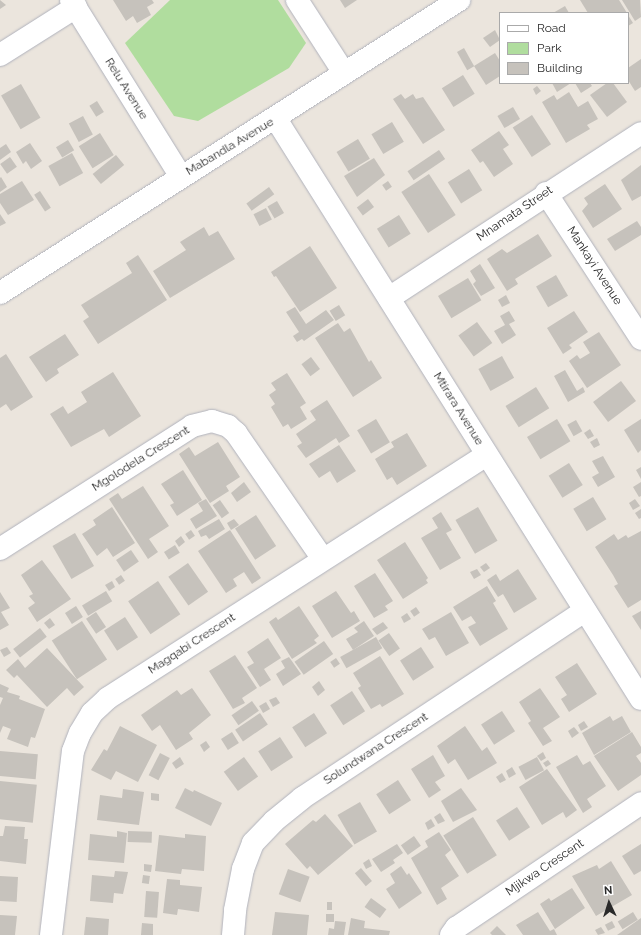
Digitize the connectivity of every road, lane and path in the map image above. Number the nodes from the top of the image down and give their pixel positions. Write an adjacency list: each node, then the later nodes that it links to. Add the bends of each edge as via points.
1 (297, 0): 5 (street)
2 (459, 0): 5 (street, Mabandla Avenue)
3 (73, 4): 4 (street); 8 (street, Relu Avenue)
4 (0, 55)
5 (344, 73): 6 (street, Mabandla Avenue)
6 (276, 119): 8 (street, Mabandla Avenue); 11 (street, Mtirara Avenue)
7 (641, 133): 9 (street, Mnamata Street)
8 (181, 177): 10 (street, Mabandla Avenue)
9 (546, 193): 11 (street, Mnamata Street); 12 (street, Mankayi Avenue)
10 (0, 293)
11 (389, 298): 13 (street, Mtirara Avenue)
12 (641, 339)
13 (486, 455): 15 (street, Magqabi Crescent); 16 (street, Mtirara Avenue)
14 (0, 549): 15 (street, Mgolodela Crescent, via 192,426 212,421 228,426 236,433)
15 (323, 559): 19 (street, Magqabi Crescent, via 108,698 92,713 73,751)
16 (585, 611): 17 (street, Mtirara Avenue); 20 (street, Solundwana Crescent, via 302,798 274,821 253,843 243,869)
17 (641, 699)
18 (641, 803): 21 (street, Mjikwa Crescent, via 456,928)
19 (50, 935)
20 (233, 935)
21 (450, 935)

